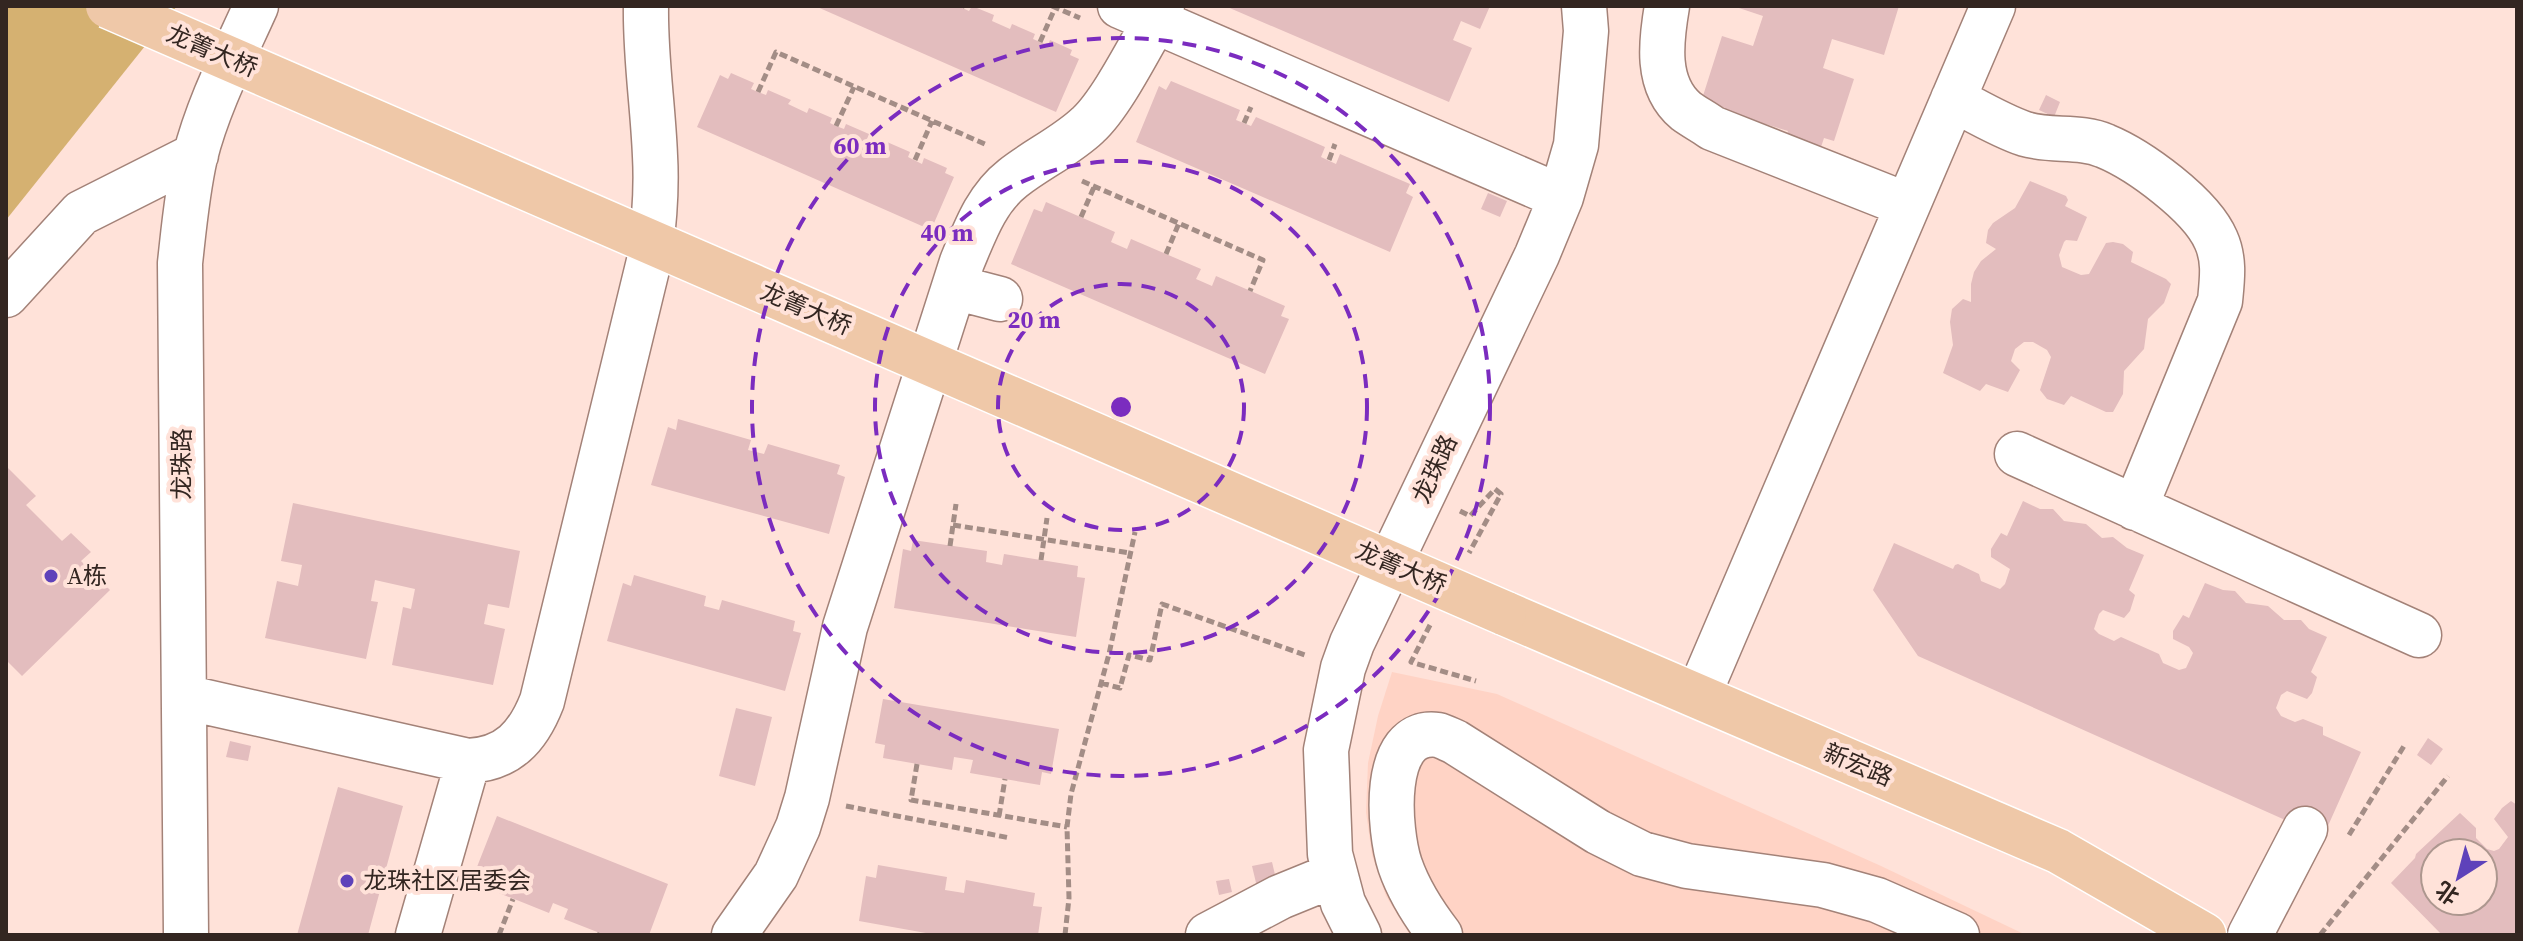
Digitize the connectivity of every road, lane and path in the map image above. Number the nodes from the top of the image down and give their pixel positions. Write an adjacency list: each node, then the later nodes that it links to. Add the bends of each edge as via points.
1 (108, 6): 42 (main road, 龙箐大桥, bridge)
2 (256, 6): 16 (street, 龙珠路)
3 (646, 6): 51 (street, via 656,170 649,261 542,701 514,745 493,758)
4 (1584, 6): 21 (street, 龙珠路, via 1576,145)
5 (1667, 6): 22 (street, via 1660,46 1666,84 1684,110 1712,128)
6 (1993, 6): 12 (street)
7 (1055, 8): 9 (path)
8 (1146, 11): 18 (street, via 1091,123); 21 (street)
9 (1040, 42)
10 (854, 86): 11 (path, via 776,52); 13 (path); 14 (path)
11 (758, 92)
12 (1953, 99): 15 (street); 22 (street)
13 (932, 120): 17 (path); 18 (path)
14 (836, 126)
15 (2024, 133): 19 (street); 32 (street, via 2104,145 2175,192 2216,239 2224,269 2220,301)
16 (196, 155): 28 (street, via 81,213); 49 (street, 龙珠路, via 180,263)
17 (915, 160)
18 (1035, 163): 20 (path); 26 (street, via 987,207)
19 (2067, 169)
20 (1094, 187): 23 (path); 24 (path)
21 (1561, 197): 45 (street, 龙珠路)
22 (1907, 205): 48 (street)
23 (1081, 217)
24 (1179, 223): 25 (path); 27 (path, via 1263,260)
25 (1166, 254)
26 (954, 287): 29 (street); 55 (street, via 845,627)
27 (1250, 291)
28 (6, 295)
29 (1000, 299)
30 (2017, 454): 32 (street)
31 (956, 504): 35 (path)
32 (2135, 508): 43 (street)
33 (1470, 516): 38 (path, via 1495,489 1501,494)
34 (1047, 518): 37 (path)
35 (953, 528): 37 (path); 39 (path)
36 (1135, 532): 40 (path)
37 (1044, 542): 40 (path); 41 (path)
38 (1474, 543)
39 (950, 546)
40 (1130, 553): 47 (path)
41 (1041, 560)
42 (1504, 613): 48 (main road, 新宏路)
43 (2419, 635)
44 (1423, 639): 46 (path, via 1411,662)
45 (1343, 668): 47 (path, via 1162,604 1150,660 1129,655 1120,688); 62 (street, 龙珠路, via 1326,750 1330,854)
46 (1476, 681)
47 (1101, 683): 57 (path)
48 (1698, 696): 71 (main road, 新宏路, via 2058,851)
49 (184, 697): 51 (street); 64 (street, 龙珠路)
50 (2404, 746): 60 (path)
51 (468, 761): 65 (street)
52 (917, 764): 56 (path, via 911,800)
53 (2448, 776): 73 (path)
54 (1005, 779): 56 (path)
55 (807, 798): 59 (path); 67 (street, via 776,875)
56 (999, 816): 57 (path)
57 (1064, 827): 68 (path, via 1069,898)
58 (2305, 829): 72 (street)
59 (1010, 838)
60 (2348, 838)
61 (513, 899): 66 (path)
62 (1345, 904): 63 (street)
63 (1245, 930)
64 (186, 935)
65 (418, 935)
66 (499, 935)
67 (734, 935)
68 (1065, 935)
69 (1440, 935): 70 (street, via 1415,900 1399,862 1392,818 1396,761 1421,737 1438,735 1642,854 1687,866 1823,885 1877,900)
70 (1957, 935)
71 (2204, 935)
72 (2250, 935)
73 (2320, 935)

